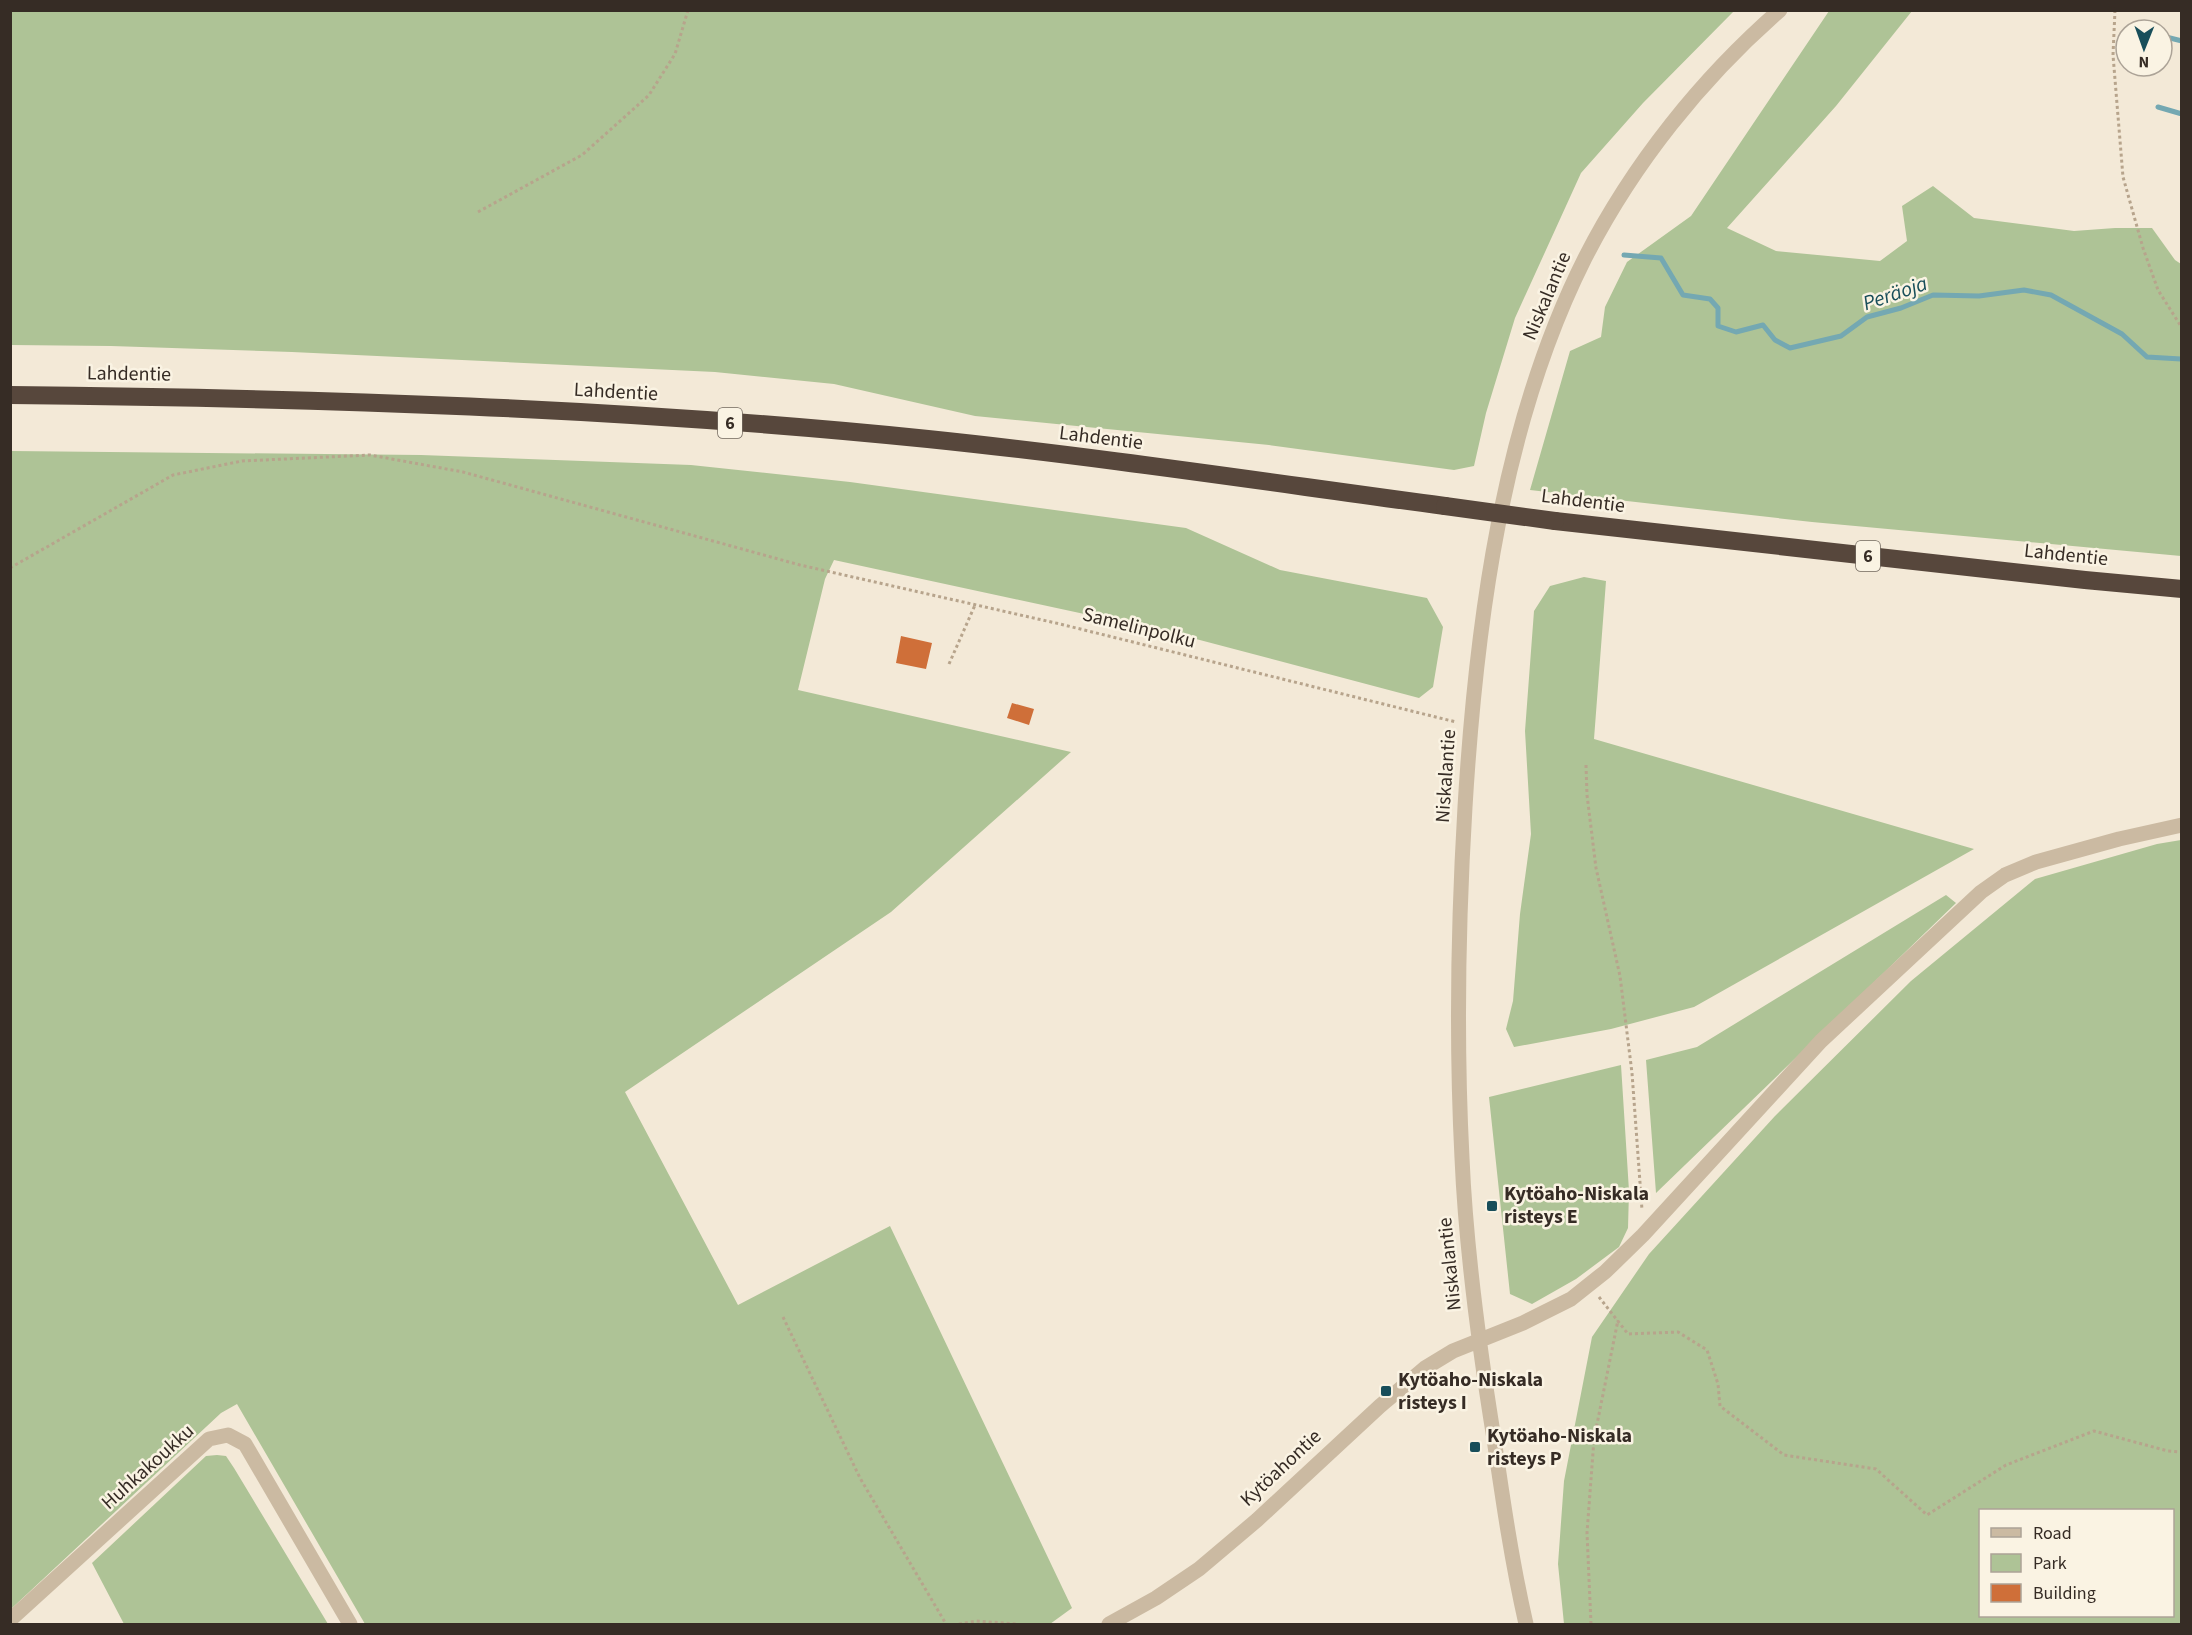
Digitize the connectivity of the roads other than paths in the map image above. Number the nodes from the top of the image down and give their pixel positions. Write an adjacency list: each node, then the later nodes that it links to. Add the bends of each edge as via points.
1 (1780, 10): 5 (street, Niskalantie, via 1698,93 1618,198 1584,261 1534,386 1515,448 1495,544 1470,725 1458,956 1462,1162)
2 (10, 395): 3 (highway, Lahdentie / 6, bridge, via 446,404 928,439 1555,521)
3 (2181, 589)
4 (2181, 825): 5 (street, Kytöahontie, via 2036,862 2005,875 1981,892 1821,1041 1605,1272 1571,1299)
5 (1478, 1340): 8 (street, Kytöahontie, via 1425,1368 1198,1569); 9 (street, Niskalantie, via 1507,1530)
6 (10, 1620): 7 (street, Huhkakoukku, via 210,1439 228,1435 245,1444)
7 (350, 1624)
8 (1109, 1624)
9 (1527, 1624)

